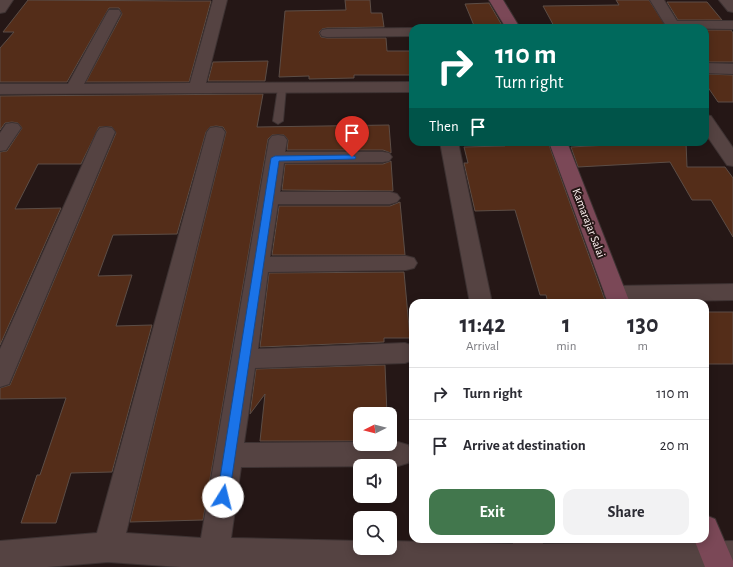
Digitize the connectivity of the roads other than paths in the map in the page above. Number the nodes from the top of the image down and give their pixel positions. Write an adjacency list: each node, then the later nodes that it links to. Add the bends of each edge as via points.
1 (6, 0): 7 (street)
2 (220, 0): 19 (street)
3 (496, 0): 9 (main road)
4 (657, 0): 10 (street)
5 (726, 0): 6 (street)
6 (733, 8)
7 (0, 9)
8 (114, 13): 18 (street)
9 (511, 24)
10 (673, 24)
11 (709, 25): 12 (street)
12 (733, 25)
13 (409, 32): 14 (street)
14 (327, 33)
15 (709, 68): 16 (street)
16 (733, 69)
17 (409, 87): 20 (street)
18 (74, 88): 19 (street); 21 (street)
19 (197, 88): 20 (street)
20 (282, 88): 26 (lane)
21 (0, 89)
22 (709, 126): 31 (street)
23 (12, 128): 27 (street)
24 (106, 132): 41 (street)
25 (216, 132): 45 (street)
26 (277, 140): 30 (street); 32 (street)
27 (0, 146)
28 (451, 146): 38 (street)
29 (560, 146): 37 (main road, Kamarajar Salai)
30 (383, 157)
31 (733, 161)
32 (270, 198): 33 (street); 35 (street)
33 (390, 198)
34 (406, 263): 35 (street)
35 (259, 265): 40 (street)
36 (733, 292): 37 (street)
37 (617, 298)
38 (480, 299)
39 (405, 353): 40 (street)
40 (245, 359): 43 (street)
41 (0, 377)
42 (398, 454): 43 (street)
43 (230, 455): 47 (street)
44 (709, 535): 50 (main road)
45 (108, 547): 48 (street); 49 (street)
46 (529, 549): 47 (street); 50 (street)
47 (214, 552): 49 (street)
48 (0, 556)
49 (177, 560)
50 (723, 560)

